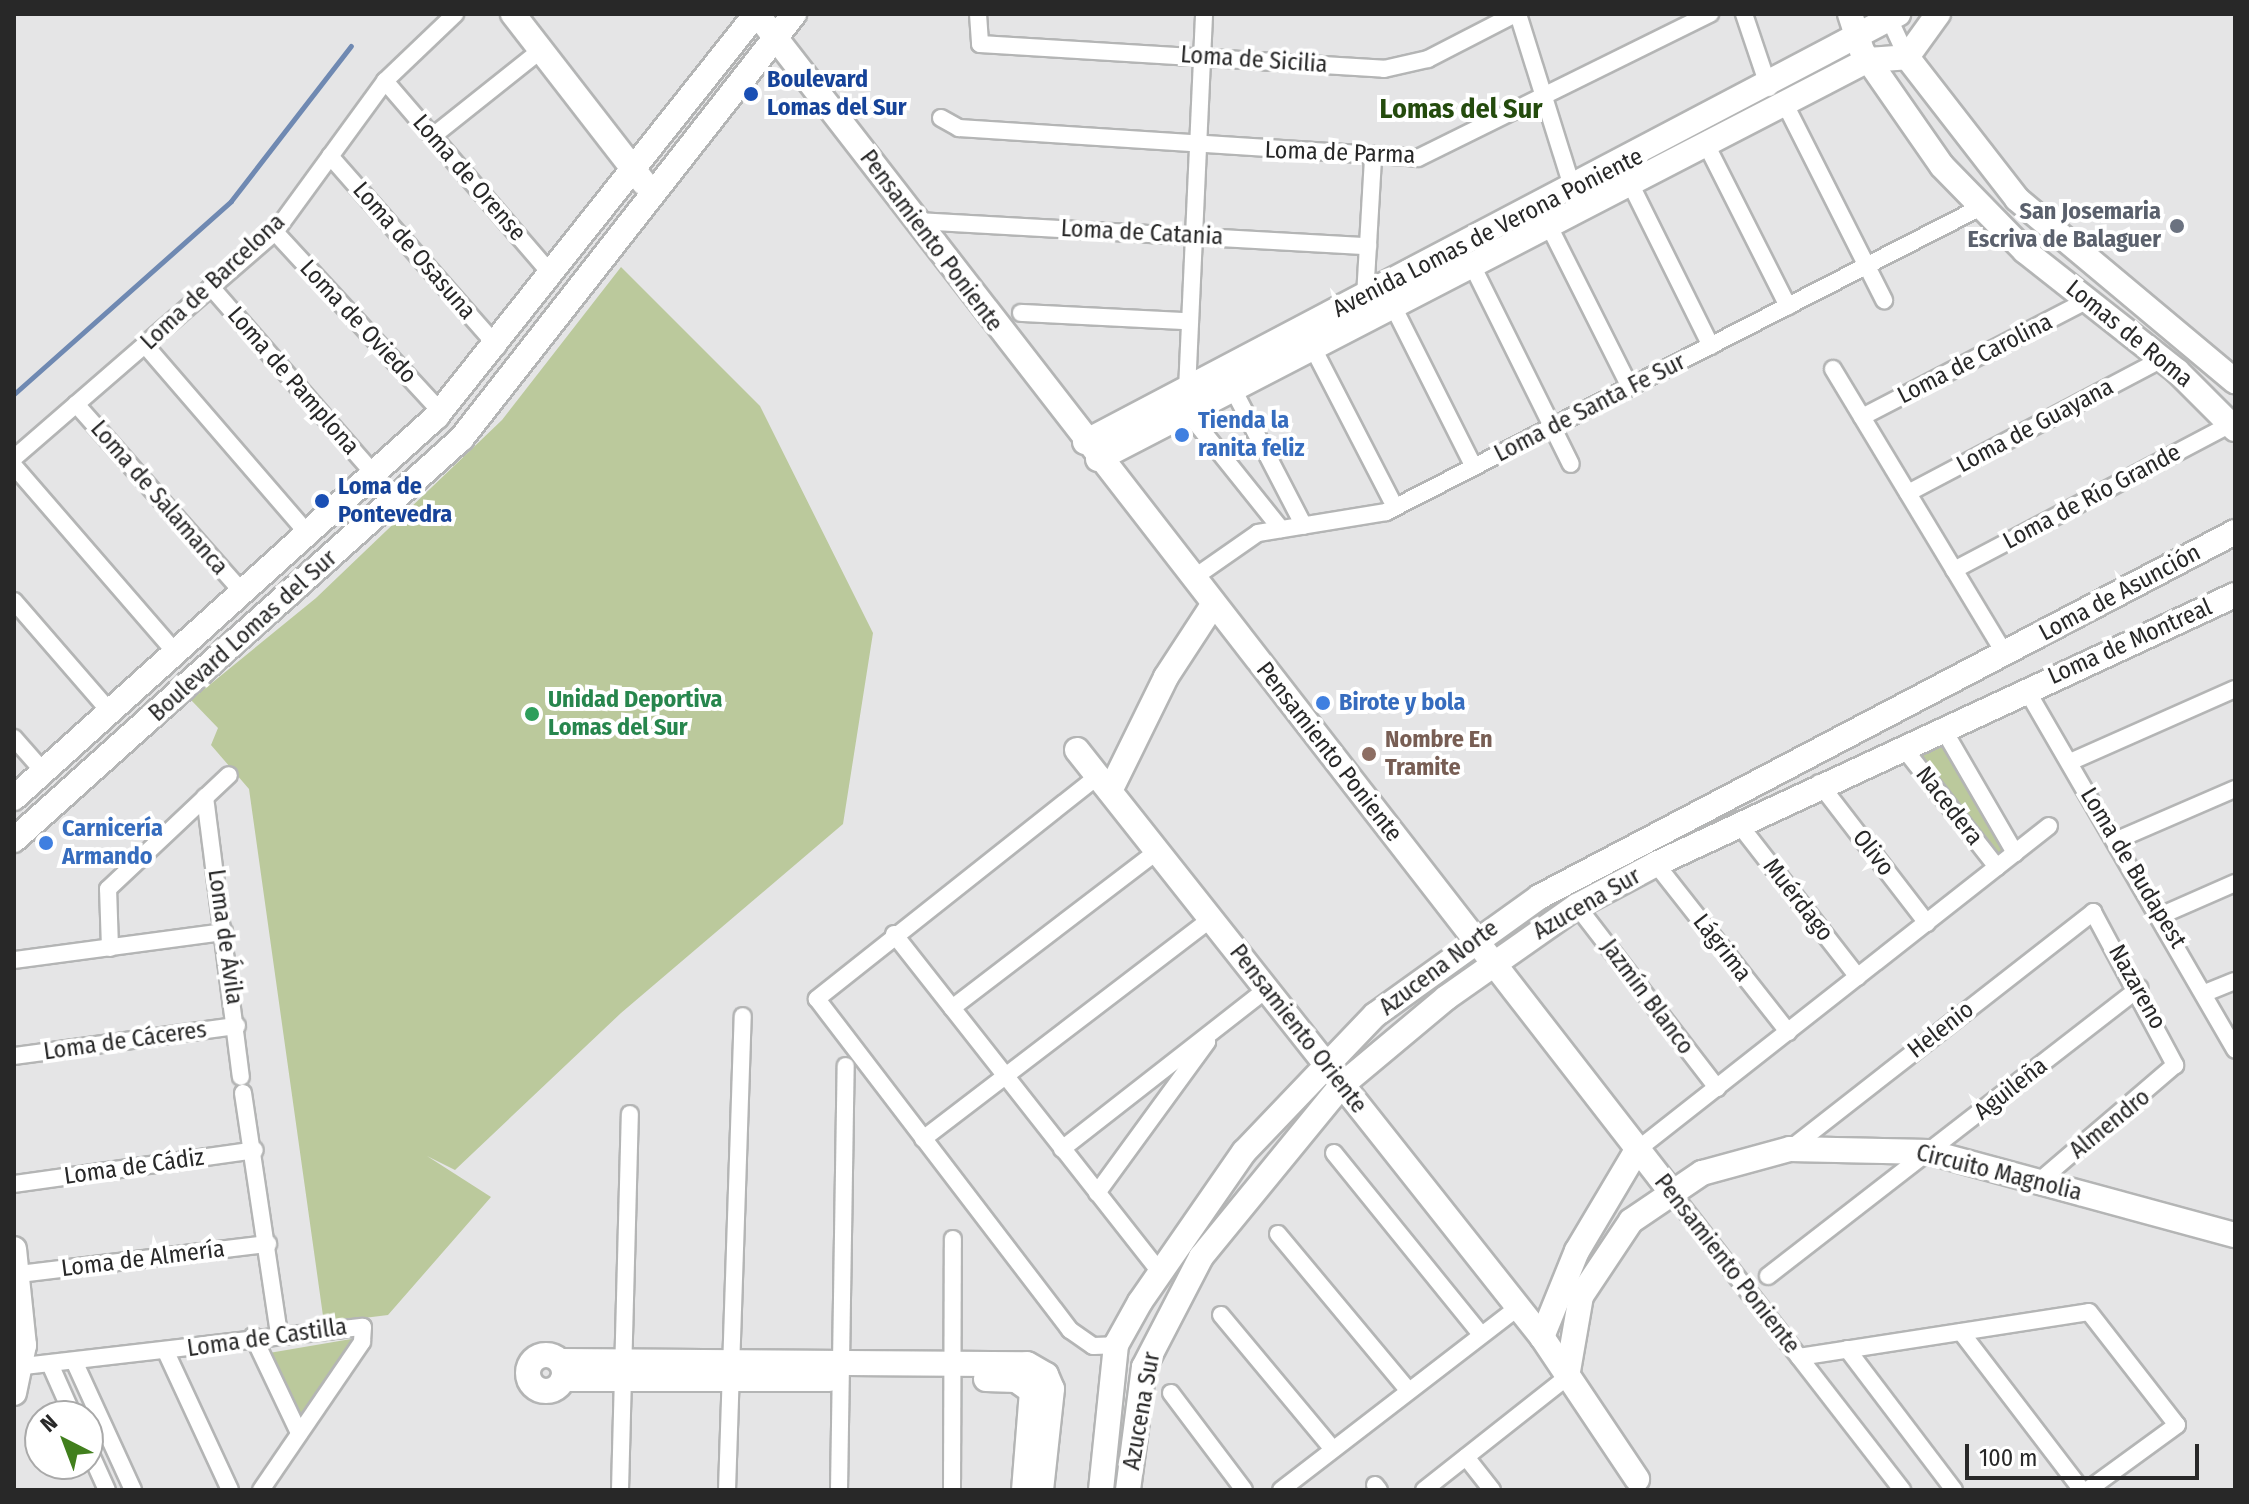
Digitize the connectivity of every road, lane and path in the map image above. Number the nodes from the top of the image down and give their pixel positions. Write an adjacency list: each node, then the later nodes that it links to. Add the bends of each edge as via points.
1 (455, 14): 18 (street, Loma de Barcelona)
2 (513, 14): 14 (street)
3 (756, 14): 13 (street, Pensamiento Poniente); 27 (street, Boulevard Lomas del Sur)
4 (794, 14): 13 (street, Boulevard Lomas del Sur)
5 (978, 14): 16 (street, Loma de Sicilia, via 980,44)
6 (1204, 14): 16 (street)
7 (1516, 14): 16 (street, Loma de Sicilia, via 1404,67); 20 (street)
8 (1710, 14): 20 (street, Loma de Parma)
9 (1744, 14): 19 (street)
10 (1850, 14): 15 (street, Lomas de Roma)
11 (1938, 14): 17 (street)
12 (1891, 16): 15 (street, Avenida Lomas de Verona Poniente); 17 (street, Lomas de Roma)
13 (776, 38): 29 (street, Boulevard Lomas del Sur); 32 (street, Pensamiento Poniente)
14 (541, 50): 22 (street); 27 (street)
15 (1863, 50): 17 (street, Avenida Lomas de Verona Poniente); 19 (street, Avenida Lomas de Verona Poniente); 31 (street, Lomas de Roma)
16 (1200, 56): 24 (street)
17 (1907, 57): 54 (street, Lomas de Roma, via 2017,199)
18 (385, 81): 22 (street, Loma de Orense); 25 (street, Loma de Barcelona)
19 (1777, 96): 23 (street, Avenida Lomas de Verona Poniente); 30 (street, Avenida Lomas de Verona Poniente); 38 (street)
20 (1543, 100): 26 (street, Loma de Parma, via 1435,154); 30 (street)
21 (941, 118): 24 (street, Loma de Parma, via 959,128)
22 (433, 136): 39 (street, Loma de Orense)
23 (1706, 144): 28 (street, Avenida Lomas de Verona Poniente); 45 (street)
24 (1195, 145): 26 (street, Loma de Parma); 35 (street)
25 (330, 156): 34 (street, Loma de Barcelona); 50 (street, Loma de Osasuna)
26 (1373, 159): 36 (street)
27 (635, 170): 29 (street); 39 (street, Boulevard Lomas del Sur)
28 (1630, 183): 30 (street, Avenida Lomas de Verona Poniente); 49 (street)
29 (654, 196): 78 (street, Boulevard Lomas del Sur, via 461,439)
30 (1577, 199): 33 (street, Avenida Lomas de Verona Poniente); 41 (street, Avenida Lomas de Verona Poniente)
31 (1981, 207): 38 (street, Loma de Santa Fe Sur); 43 (street, Lomas de Roma)
32 (916, 221): 35 (street, Loma de Catania); 63 (street, Pensamiento Poniente)
33 (1549, 226): 37 (street, Avenida Lomas de Verona Poniente); 55 (street)
34 (275, 232): 40 (street, Loma de Barcelona); 59 (street, Loma de Oviedo)
35 (1190, 235): 36 (street, Loma de Catania); 47 (street)
36 (1368, 246): 41 (street)
37 (1472, 265): 44 (street, Avenida Lomas de Verona Poniente); 61 (street)
38 (1867, 266): 42 (street); 45 (street, Loma de Santa Fe Sur)
39 (553, 276): 50 (street, Boulevard Lomas del Sur)
40 (211, 287): 48 (street, Loma de Barcelona); 68 (street, Loma de Pamplona)
41 (1365, 297): 57 (street, Avenida Lomas de Verona Poniente)
42 (1884, 300)
43 (2088, 300): 52 (street, Lomas de Roma); 60 (street, Loma de Carolina)
44 (1393, 306): 51 (street, Avenida Lomas de Verona Poniente); 67 (street)
45 (1788, 306): 49 (street, Loma de Santa Fe Sur)
46 (1021, 313): 47 (street)
47 (1185, 321): 57 (street)
48 (145, 345): 58 (street, Loma de Barcelona); 74 (street)
49 (1711, 346): 55 (street, Loma de Santa Fe Sur)
50 (498, 347): 59 (street, Boulevard Lomas del Sur)
51 (1313, 348): 56 (street, Avenida Lomas de Verona Poniente); 70 (street)
52 (2162, 359): 62 (street, Lomas de Roma); 69 (street, Loma de Guayana)
53 (1833, 369): 60 (street)
54 (2235, 381)
55 (1630, 387): 61 (street, Loma de Santa Fe Sur)
56 (1233, 389): 57 (street, Avenida Lomas de Verona Poniente); 71 (street)
57 (1187, 401): 63 (street, Avenida Lomas de Verona Poniente); 72 (street)
58 (76, 404): 64 (street, Loma de Barcelona); 79 (street, Loma de Salamanca)
59 (441, 412): 68 (street, Boulevard Lomas del Sur)
60 (1862, 417): 69 (street)
61 (1552, 427): 65 (street); 67 (street, Loma de Santa Fe Sur)
62 (2233, 427): 76 (street, Loma de Río Grande)
63 (1091, 451): 77 (street, Pensamiento Poniente)
64 (14, 458)
65 (1571, 464)
66 (14, 466): 83 (street)
67 (1474, 467): 70 (street, Loma de Santa Fe Sur)
68 (375, 475): 74 (street, Boulevard Lomas del Sur)
69 (1908, 493): 76 (street)
70 (1395, 507): 71 (street, Loma de Santa Fe Sur)
71 (1304, 526): 72 (street, Loma de Santa Fe Sur)
72 (1281, 529): 77 (street, Loma de Santa Fe Sur, via 1242,539)
73 (2235, 532): 84 (street, Loma de Asunción)
74 (308, 534): 75 (street, Boulevard Lomas del Sur)
75 (276, 563): 78 (street); 79 (street, Boulevard Lomas del Sur)
76 (1954, 570): 84 (street)
77 (1192, 579): 82 (street, Pensamiento Poniente)
78 (298, 587): 102 (street, Boulevard Lomas del Sur)
79 (243, 593): 83 (street, Boulevard Lomas del Sur)
80 (2235, 595): 85 (street, Loma de Montreal)
81 (14, 601): 87 (street)
82 (1213, 605): 96 (street); 116 (street, Pensamiento Poniente)
83 (176, 653): 87 (street, Boulevard Lomas del Sur)
84 (2004, 653): 116 (street, Azucena Norte, via 1539,897)
85 (2026, 689): 88 (street, Azucena Sur); 92 (street, Loma de Budapest)
86 (2235, 689): 92 (street)
87 (110, 712): 93 (street, Boulevard Lomas del Sur)
88 (1942, 727): 90 (street, Azucena Sur); 105 (street)
89 (14, 738): 93 (street)
90 (1902, 746): 95 (street, Azucena Sur); 107 (street, Nacedera)
91 (1077, 750): 96 (street, Pensamiento Oriente)
92 (2070, 762): 103 (street, Loma de Budapest)
93 (43, 771): 99 (street, Boulevard Lomas del Sur)
94 (229, 775): 98 (street)
95 (1819, 783): 100 (street, Azucena Sur); 113 (street, Olivo)
96 (1104, 784): 104 (street, Pensamiento Oriente); 115 (street)
97 (2235, 789): 103 (street)
98 (205, 797): 114 (street, Loma de Ávila); 117 (street, via 108,889)
99 (14, 798)
100 (1738, 823): 106 (street, Azucena Sur); 120 (street, Muérdago)
101 (2049, 826): 105 (street)
102 (14, 840)
103 (2117, 840): 111 (street, Loma de Budapest)
104 (1157, 851): 112 (street, Pensamiento Oriente); 125 (street)
105 (2015, 853): 107 (street)
106 (1656, 864): 109 (street, Azucena Sur); 129 (street, Lágrima)
107 (1997, 867): 113 (street)
108 (2235, 883): 111 (street)
109 (1577, 906): 119 (street, Azucena Sur); 137 (street, Jazmín Blanco)
110 (2093, 912): 122 (street, Nazareno); 141 (street, Helenio)
111 (2162, 915): 124 (street, Loma de Budapest)
112 (1211, 919): 123 (street, Pensamiento Oriente); 135 (street)
113 (1927, 923): 120 (street)
114 (224, 932): 117 (street); 127 (street, Loma de Ávila)
115 (894, 934): 125 (street); 139 (street, via 817,999)
116 (1475, 938): 119 (street, Pensamiento Poniente); 132 (street, Azucena Norte)
117 (110, 948): 118 (street)
118 (14, 960)
119 (1494, 962): 136 (street, Azucena Sur); 143 (street, Pensamiento Poniente)
120 (1858, 977): 129 (street)
121 (2235, 981): 124 (street)
122 (2139, 988): 133 (street, Nazareno); 144 (street, Aguileña)
123 (1267, 989): 128 (street); 132 (street, Pensamiento Oriente)
124 (2205, 993): 130 (street, Loma de Budapest)
125 (952, 1008): 135 (street)
126 (743, 1016): 175 (street)
127 (237, 1026): 131 (street, Loma de Cáceres); 142 (street, Loma de Ávila)
128 (1219, 1026): 140 (street); 149 (street)
129 (1788, 1032): 137 (street)
130 (2235, 1050)
131 (14, 1056)
132 (1325, 1063): 136 (street, Pensamiento Oriente); 155 (street, Azucena Norte, via 1234,1163)
133 (2175, 1065): 146 (street, Almendro)
134 (846, 1066): 173 (street)
135 (1001, 1078): 139 (street); 140 (street)
136 (1342, 1085): 158 (street, Pensamiento Oriente); 196 (street, Azucena Sur, via 1235,1208 1169,1308 1144,1367)
137 (1717, 1088): 143 (street)
138 (630, 1114): 176 (street)
139 (923, 1139): 165 (street, via 1070,1330 1093,1346)
140 (1062, 1149): 149 (street)
141 (1790, 1149): 144 (street, Circuito Magnolia); 148 (street, Circuito Magnolia, via 1702,1173)
142 (255, 1150): 147 (street, Loma de Cádiz); 153 (street, Loma de Ávila)
143 (1637, 1150): 148 (street, Pensamiento Poniente); 164 (street, via 1577,1251)
144 (1929, 1152): 146 (street, Circuito Magnolia); 157 (street, Aguileña)
145 (1334, 1153): 161 (street)
146 (2041, 1180): 151 (street, Circuito Magnolia)
147 (14, 1184)
148 (1671, 1192): 168 (street, Pensamiento Poniente); 177 (street, Circuito Magnolia, via 1631,1221 1597,1263 1581,1296)
149 (1097, 1193): 155 (street)
150 (1278, 1234): 178 (street)
151 (2235, 1235)
152 (953, 1239): 174 (street)
153 (268, 1244): 156 (street, Loma de Almería); 162 (street, Loma de Ávila)
154 (14, 1249): 156 (street)
155 (1159, 1271): 165 (street, Azucena Norte)
156 (19, 1274): 171 (street)
157 (1768, 1276)
158 (1519, 1307): 161 (street); 164 (street, Pensamiento Oriente)
159 (1221, 1315): 183 (street)
160 (1961, 1332): 166 (street); 203 (street); 204 (street, via 2089,1312 2177,1425)
161 (1480, 1333): 178 (street)
162 (279, 1334): 163 (street, Loma de Castilla); 182 (street, Loma de Castilla, via 357,1324 366,1330)
163 (253, 1336): 167 (street, Loma de Castilla); 182 (street)
164 (1542, 1337): 177 (street, Pensamiento Oriente)
165 (1116, 1345): 195 (street, Azucena Norte)
166 (1847, 1349): 168 (street); 202 (street)
167 (166, 1352): 169 (street, Loma de Castilla); 187 (street)
168 (1799, 1357): 201 (street, Pensamiento Poniente)
169 (74, 1361): 170 (street, Loma de Castilla); 186 (street)
170 (50, 1364): 171 (street, Loma de Castilla); 181 (street)
171 (24, 1366): 179 (street)
172 (562, 1370): 176 (street)
173 (840, 1370): 174 (street); 175 (street); 191 (street)
174 (952, 1370): 192 (street); 193 (street, via 1016,1380 1032,1391); 194 (street, via 1027,1364 1046,1375 1052,1389)
175 (732, 1372): 176 (street); 190 (street)
176 (623, 1373): 189 (street)
177 (1567, 1377): 184 (street); 185 (street, Pensamiento Oriente)
178 (1407, 1389): 183 (street)
179 (14, 1393)
180 (1171, 1393): 197 (street)
181 (66, 1400)
182 (299, 1433): 188 (street, Loma de Castilla)
183 (1332, 1448): 198 (street)
184 (1466, 1457): 199 (street); 200 (street)
185 (1635, 1485)
186 (133, 1490)
187 (230, 1490)
188 (261, 1490)
189 (620, 1490)
190 (727, 1490)
191 (839, 1490)
192 (952, 1490)
193 (1024, 1490)
194 (1041, 1490)
195 (1101, 1490)
196 (1128, 1490)
197 (1244, 1490)
198 (1281, 1490)
199 (1424, 1490)
200 (1492, 1490)
201 (1902, 1490)
202 (1954, 1490)
203 (2082, 1490)
204 (2088, 1490)

